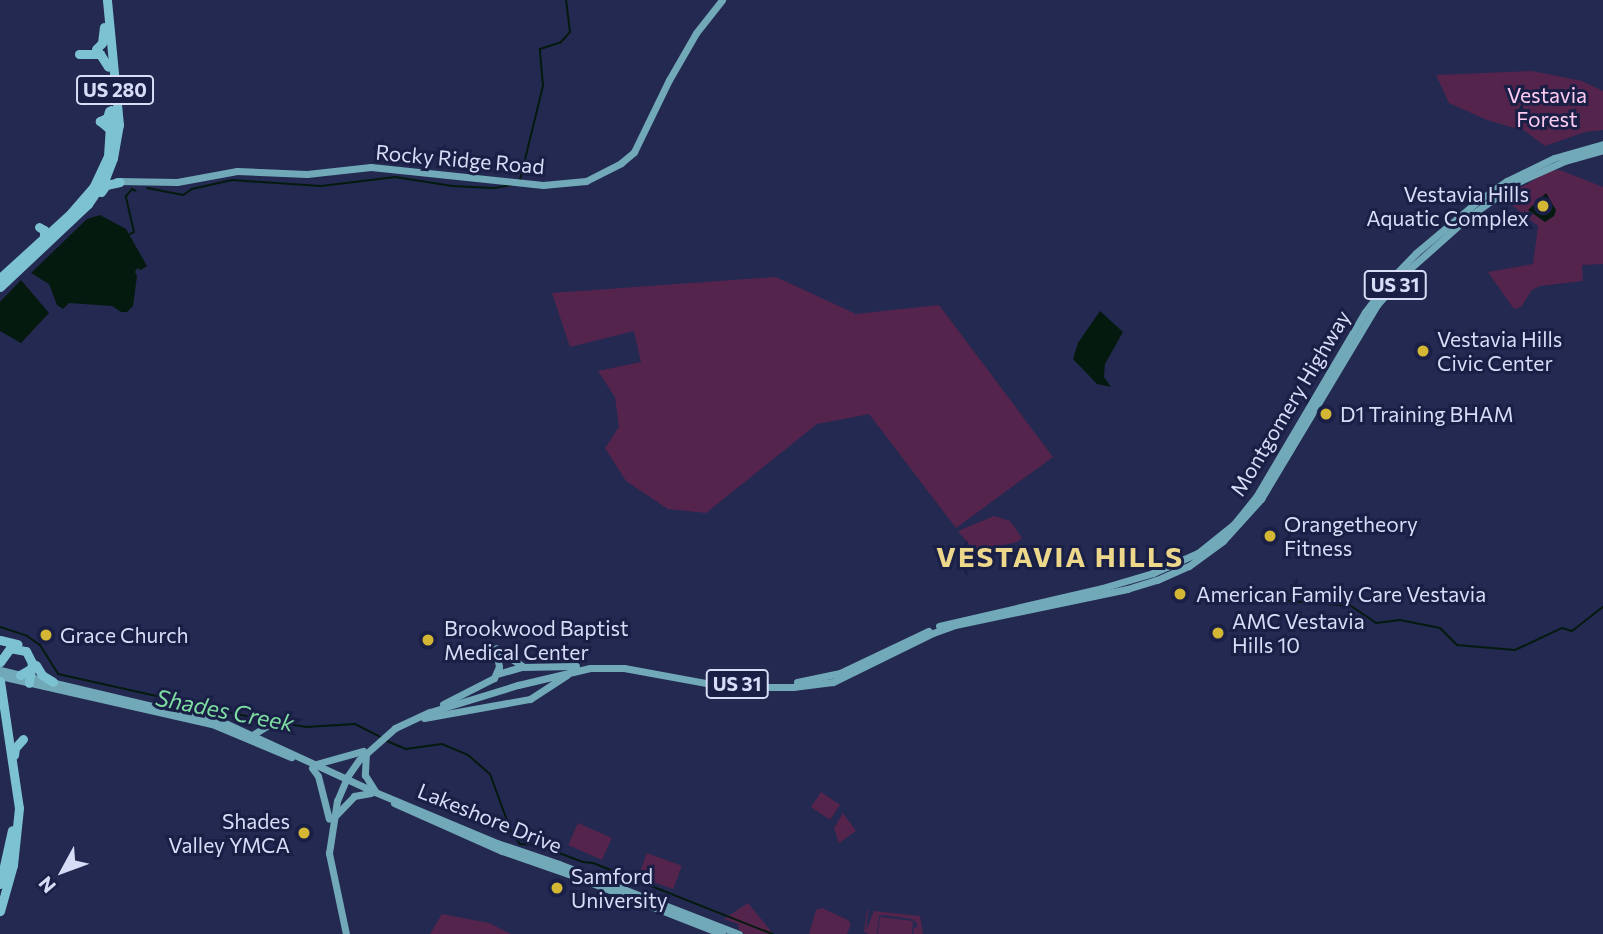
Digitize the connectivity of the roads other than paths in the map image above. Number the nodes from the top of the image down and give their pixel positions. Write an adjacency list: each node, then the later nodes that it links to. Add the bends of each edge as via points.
1 (102, 0): 4 (highway, US 280)
2 (107, 0): 10 (highway, US 280, via 118,125)
3 (722, 0): 12 (main road, Rocky Ridge Road, via 696,33 634,152 586,181 543,185 371,167 307,174 237,171 177,182)
4 (104, 26): 5 (highway, via 102,43); 7 (highway, US 280)
5 (96, 49)
6 (79, 54): 7 (highway, via 100,54)
7 (108, 67): 11 (highway, US 280, via 112,131)
8 (1603, 144): 15 (main road, Montgomery Highway / US 31, via 1554,158 1515,177 1478,201)
9 (1603, 150): 15 (main road, Montgomery Highway / US 31, via 1518,182)
10 (110, 166): 11 (highway, US 280); 12 (highway, via 110,177)
11 (103, 177): 12 (main road, Rocky Ridge Road); 13 (highway, US 280); 14 (highway, US 280)
12 (118, 181): 13 (highway, via 106,185)
13 (75, 218): 19 (highway, US 280)
14 (44, 233): 17 (highway, US 280); 19 (highway)
15 (1443, 235): 16 (main road, Montgomery Highway / US 31); 18 (main road, Montgomery Highway / US 31)
16 (1401, 268): 18 (main road); 20 (main road, Montgomery Highway / US 31, via 1373,301)
17 (0, 278)
18 (1399, 279): 20 (main road, Montgomery Highway / US 31)
19 (0, 287)
20 (1333, 371): 21 (main road, Montgomery Highway / US 31); 28 (main road, Montgomery Highway / US 31, via 1276,476 1251,511 1212,550 1157,580 956,625 824,684 728,687 624,668)
21 (1256, 497): 22 (main road); 25 (main road, Montgomery Highway / US 31, via 1225,532 1184,561 1103,588 953,621)
22 (1244, 501)
23 (5, 644): 26 (highway); 31 (highway, via 32,650)
24 (881, 644): 25 (main road)
25 (882, 654): 28 (main road, Montgomery Highway / US 31, via 840,673 770,684 709,681 610,663)
26 (0, 666): 29 (main road); 32 (highway)
27 (523, 667): 28 (main road); 30 (main road); 30 (main road, via 499,651)
28 (579, 668): 34 (main road, Montgomery Highway / US 31); 36 (main road, Montgomery Highway / US 31); 36 (main road, via 530,699)
29 (20, 675): 31 (highway)
30 (496, 675): 34 (main road)
31 (32, 676): 32 (main road); 33 (highway, via 42,675); 43 (main road, via 212,724)
32 (1, 682): 35 (highway)
33 (53, 682): 38 (main road, via 213,719)
34 (442, 705): 37 (main road, Montgomery Highway / US 31)
35 (5, 718): 55 (highway, via 13,803 10,844); 56 (highway, via 14,737 23,740 13,759 18,833)
36 (409, 721): 37 (main road, Montgomery Highway / US 31)
37 (394, 727): 40 (main road, Montgomery Highway / US 31)
38 (254, 734): 39 (main road); 39 (main road, via 267,728)
39 (275, 743): 43 (main road, via 288,750 298,748 301,757)
40 (368, 749): 41 (main road); 44 (main road, Montgomery Highway / US 31); 46 (main road)
41 (342, 758): 42 (main road); 44 (main road)
42 (332, 761): 43 (main road); 45 (main road)
43 (314, 766): 45 (main road); 48 (main road)
44 (352, 767): 46 (main road); 47 (main road, Montgomery Highway / US 31)
45 (330, 773): 47 (main road); 48 (main road)
46 (365, 774): 47 (main road); 49 (main road)
47 (347, 781): 49 (main road, Lakeshore Drive); 50 (main road); 52 (main road, Montgomery Highway / US 31)
48 (320, 784): 51 (main road)
49 (373, 792): 50 (main road); 54 (main road, Lakeshore Drive, via 487,845)
50 (354, 796): 52 (main road)
51 (324, 797): 52 (main road); 53 (main road)
52 (339, 800): 53 (main road, Montgomery Highway / US 31)
53 (330, 821): 57 (main road, Montgomery Highway / US 31, via 329,853)
54 (540, 860): 58 (main road, Lakeshore Drive); 59 (main road, Lakeshore Drive)
55 (0, 884)
56 (0, 911)
57 (346, 932)
58 (722, 934)
59 (739, 934)

